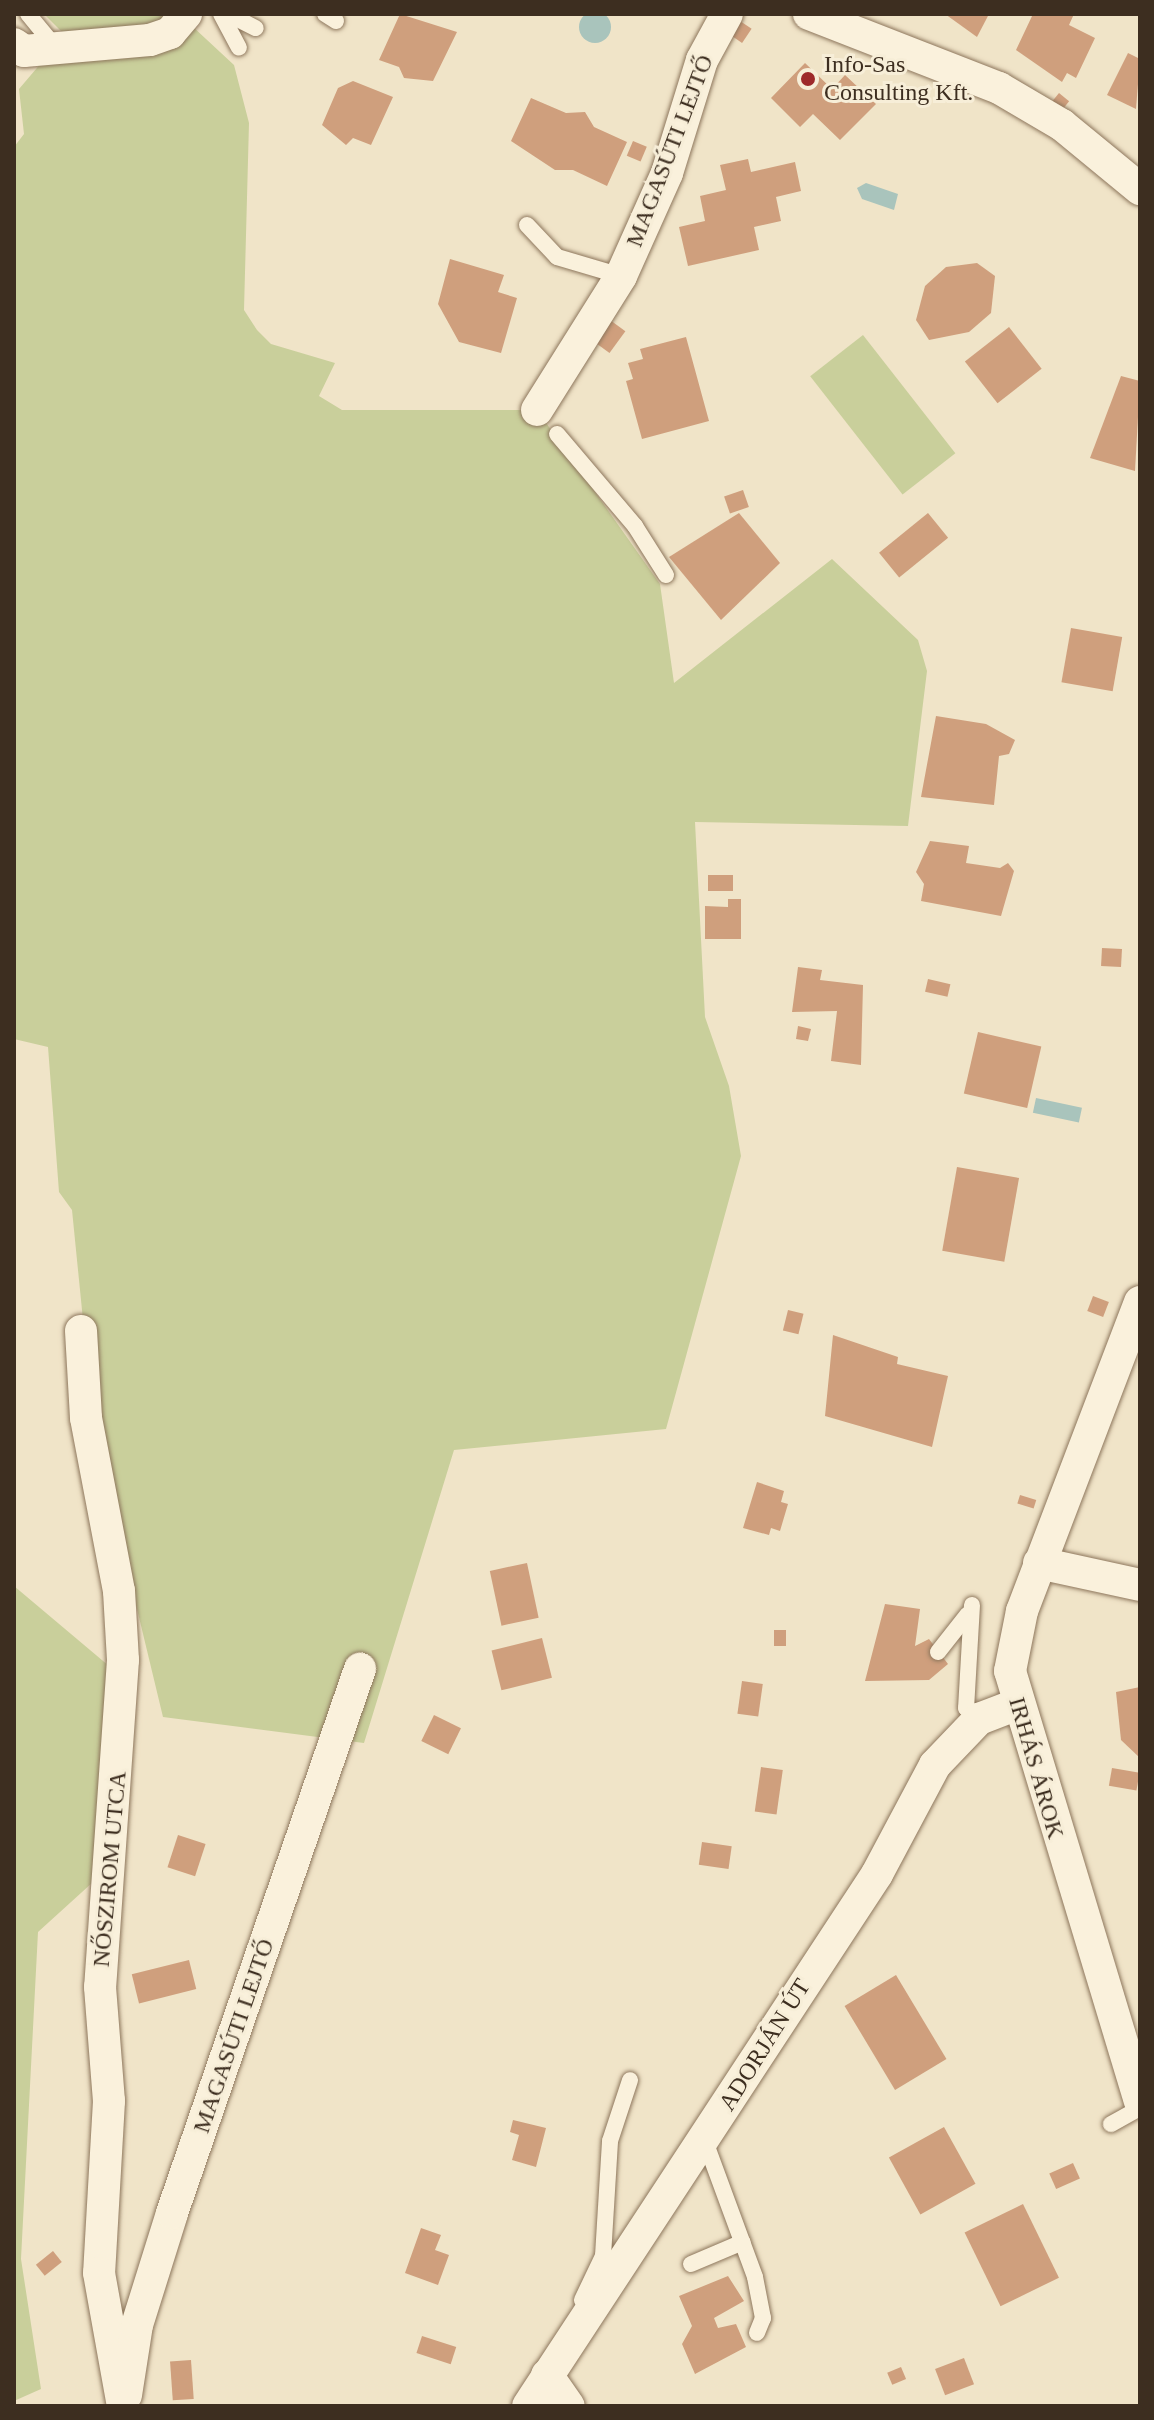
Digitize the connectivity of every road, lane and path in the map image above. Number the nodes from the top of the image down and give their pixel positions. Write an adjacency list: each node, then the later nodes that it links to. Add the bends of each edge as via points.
1 (28, 14): 9 (lane)
2 (186, 14): 9 (street, via 170,33 150,40)
3 (221, 14): 8 (lane)
4 (228, 14): 7 (lane)
5 (727, 14): 12 (street, MAGASÚTI LEJTŐ, via 702,60 667,173)
6 (809, 14): 10 (street, via 999,88 1062,125)
7 (256, 28)
8 (239, 48)
9 (27, 51)
10 (1140, 189)
11 (527, 225): 12 (lane, via 557,257)
12 (621, 276): 13 (street, MAGASÚTI LEJTŐ)
13 (547, 422): 14 (lane, via 635,526)
14 (666, 575)
15 (1140, 1302): 17 (street, IRHÁS ÁROK)
16 (81, 1331): 33 (street, NŐSZIROM UTCA, via 86,1418 113,1550 123,1660 100,1987 109,2116 99,2273)
17 (1039, 1563): 18 (street); 21 (street, IRHÁS ÁROK, via 1014,1638)
18 (1140, 1585)
19 (938, 1652): 22 (lane, via 959,1633 972,1605 966,1708)
20 (360, 1669): 33 (street, MAGASÚTI LEJTŐ, via 172,2213 137,2325)
21 (1016, 1705): 22 (street, ADORJÁN ÚT); 24 (street, IRHÁS ÁROK)
22 (979, 1719): 27 (street, ADORJÁN ÚT, via 922,1784 877,1874)
23 (630, 2080): 30 (lane, via 610,2141 603,2256 582,2299)
24 (1140, 2101)
25 (1140, 2108): 26 (lane)
26 (1111, 2124)
27 (705, 2141): 28 (lane); 30 (street, ADORJÁN ÚT)
28 (743, 2242): 29 (lane); 31 (lane, via 763,2318)
29 (691, 2264)
30 (580, 2325): 32 (street, ADORJÁN ÚT)
31 (757, 2333)
32 (547, 2375): 34 (street, ADORJÁN ÚT); 35 (street)
33 (124, 2406)
34 (528, 2406)
35 (569, 2406)

